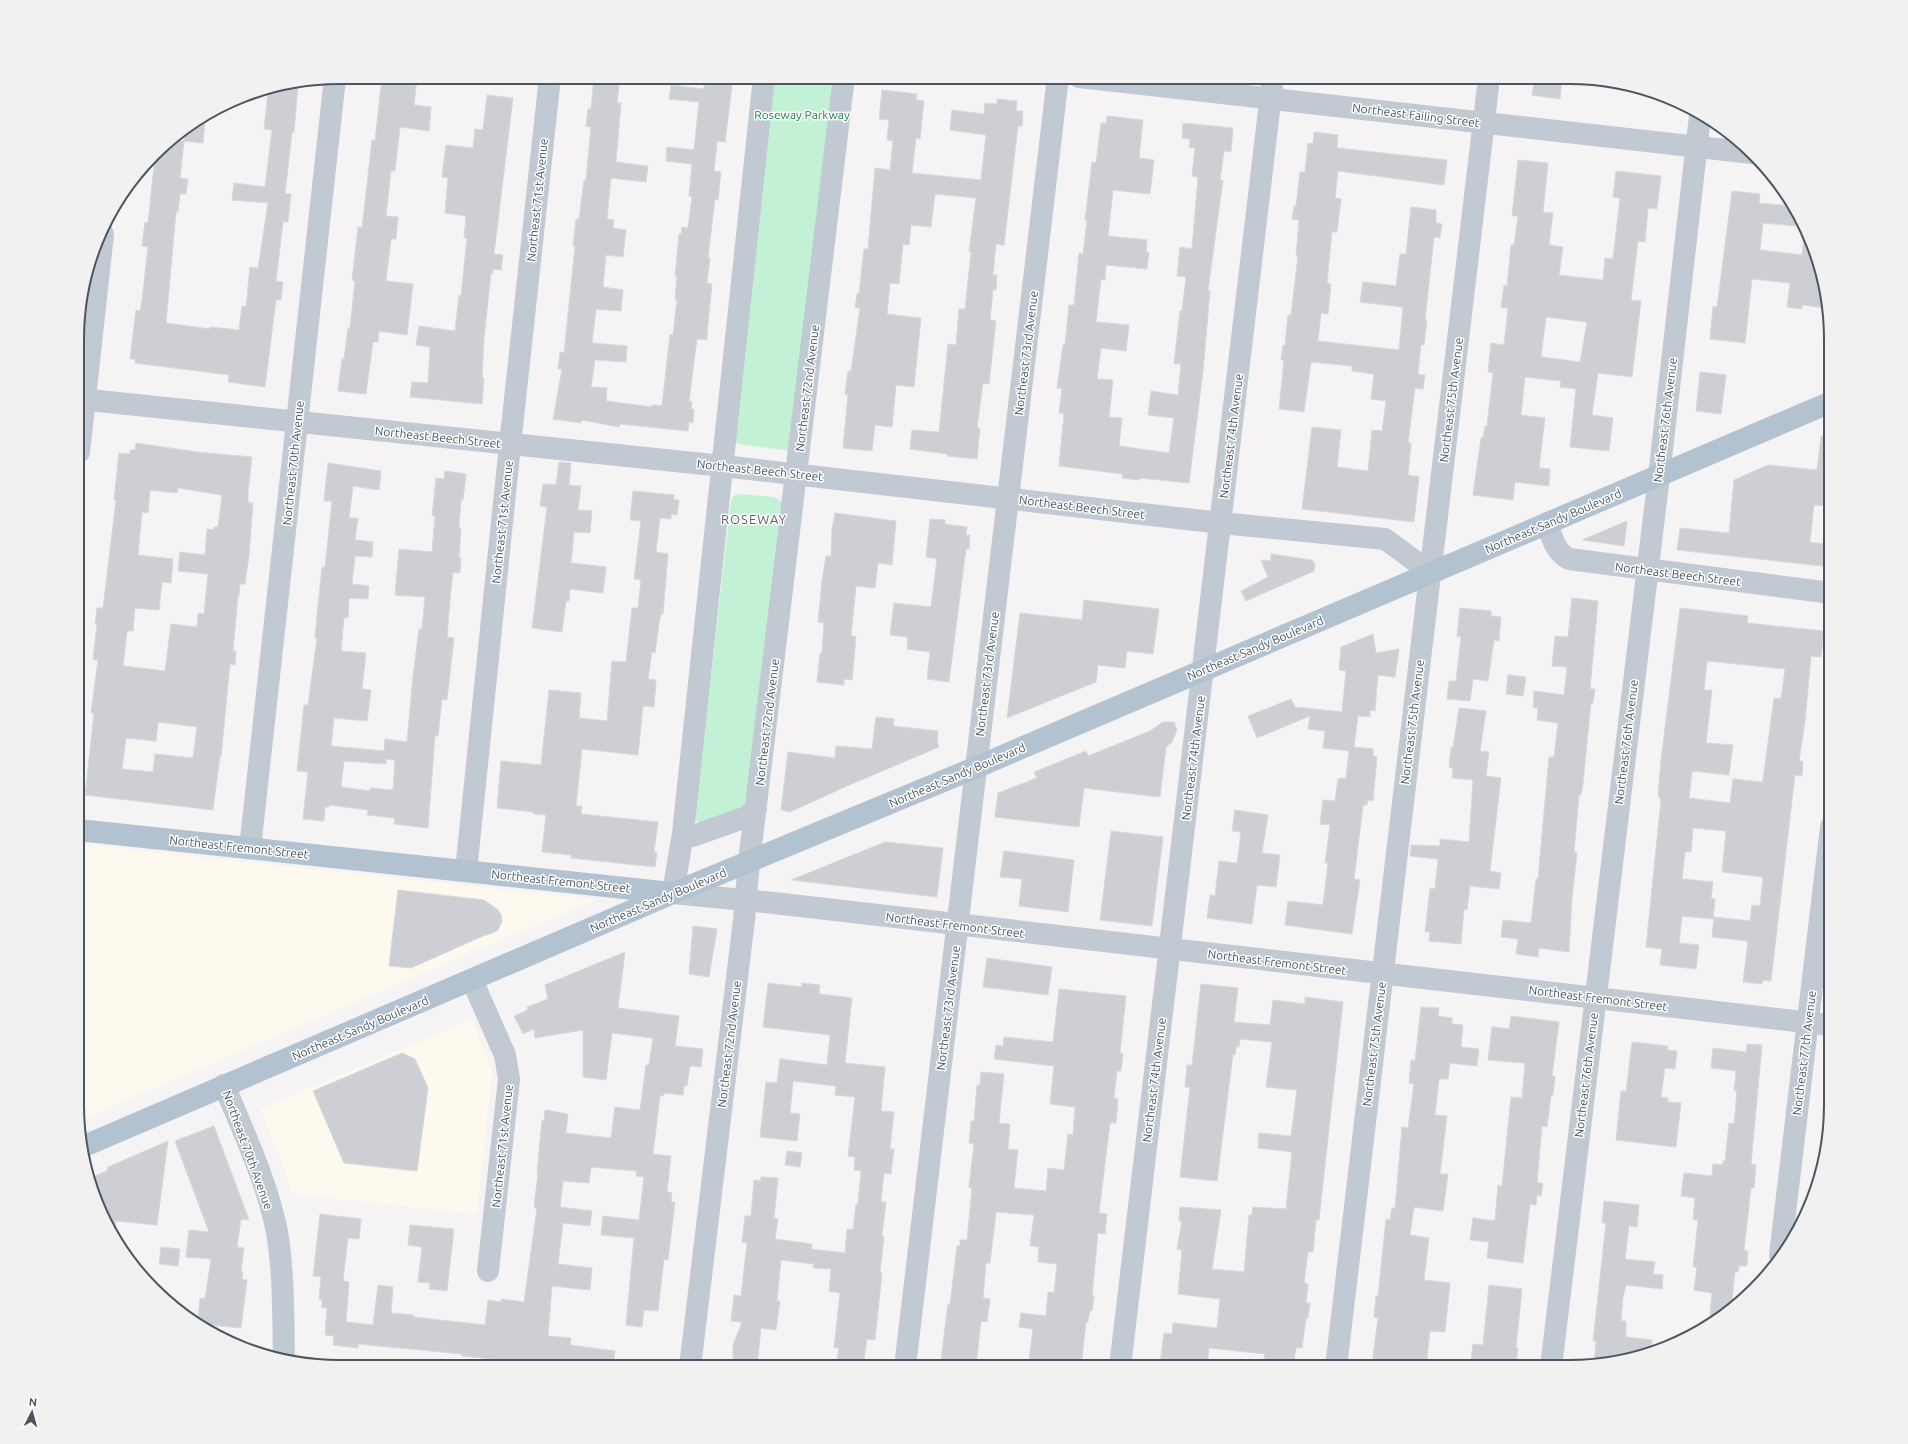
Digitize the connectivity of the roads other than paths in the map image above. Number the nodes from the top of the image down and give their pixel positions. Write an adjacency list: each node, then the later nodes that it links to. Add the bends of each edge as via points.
1 (334, 84): 17 (street, Northeast 70th Avenue)
2 (549, 84): 18 (street, Northeast 71st Avenue)
3 (763, 84): 19 (street)
4 (843, 84): 20 (street, Northeast 72nd Avenue)
5 (1057, 84): 22 (street, Northeast 73rd Avenue)
6 (1202, 84): 8 (street, Northeast Failing Street)
7 (1489, 84): 10 (street, Northeast 75th Avenue)
8 (1272, 88): 10 (street, Northeast Failing Street); 23 (street, Northeast 74th Avenue)
9 (1699, 120): 11 (street, Northeast 76th Avenue)
10 (1484, 123): 11 (street, Northeast Failing Street); 26 (street, Northeast 75th Avenue)
11 (1696, 146): 12 (street, Northeast Failing Street); 21 (street, Northeast 76th Avenue)
12 (1742, 152)
13 (101, 247): 14 (street)
14 (84, 383)
15 (84, 399): 17 (street, Northeast Beech Street)
16 (1824, 405): 21 (main road, Northeast Sandy Boulevard)
17 (298, 422): 18 (street, Northeast Beech Street); 33 (street, Northeast 70th Avenue)
18 (510, 445): 19 (street, Northeast Beech Street); 35 (street, Northeast 71st Avenue)
19 (723, 466): 20 (street, Northeast Beech Street); 32 (street)
20 (796, 474): 22 (street, Northeast Beech Street); 30 (street, Northeast 72nd Avenue)
21 (1659, 476): 24 (main road, Northeast Sandy Boulevard); 25 (street, Northeast 76th Avenue)
22 (1008, 498): 23 (street, Northeast Beech Street); 29 (street, Northeast 73rd Avenue)
23 (1221, 523): 26 (street, Northeast Beech Street, via 1385,539); 28 (street, Northeast 74th Avenue)
24 (1547, 524): 25 (street, Northeast Beech Street, via 1558,550 1569,559); 26 (main road, Northeast Sandy Boulevard)
25 (1647, 570): 27 (street, Northeast Beech Street); 43 (street, Northeast 76th Avenue)
26 (1430, 572): 28 (main road, Northeast Sandy Boulevard); 41 (street, Northeast 75th Avenue)
27 (1824, 592)
28 (1203, 670): 29 (main road, Northeast Sandy Boulevard); 40 (street, Northeast 74th Avenue)
29 (976, 767): 34 (main road, Northeast Sandy Boulevard); 39 (street, Northeast 73rd Avenue)
30 (756, 809): 32 (street, via 746,817 694,836); 34 (street, Northeast 72nd Avenue)
31 (84, 831): 33 (main road, Northeast Fremont Street)
32 (683, 833): 37 (street)
33 (250, 848): 35 (main road, Northeast Fremont Street)
34 (749, 862): 37 (main road, Northeast Sandy Boulevard); 38 (street, Northeast 72nd Avenue)
35 (466, 871): 37 (main road, Northeast Fremont Street)
36 (1824, 884): 44 (street, Northeast 77th Avenue)
37 (673, 893): 38 (street, Northeast Fremont Street); 42 (main road, Northeast Sandy Boulevard)
38 (746, 901): 39 (street, Northeast Fremont Street); 51 (street, Northeast 72nd Avenue)
39 (958, 925): 40 (street, Northeast Fremont Street); 52 (street, Northeast 73rd Avenue)
40 (1169, 949): 41 (street, Northeast Fremont Street); 53 (street, Northeast 74th Avenue)
41 (1382, 974): 43 (street, Northeast Fremont Street); 54 (street, Northeast 75th Avenue)
42 (472, 980): 46 (main road, Northeast Sandy Boulevard); 49 (street, Northeast 71st Avenue, via 505,1055 509,1079)
43 (1595, 998): 44 (street, Northeast Fremont Street); 55 (street, Northeast 76th Avenue)
44 (1807, 1023): 45 (street, Northeast Fremont Street); 48 (street, Northeast 77th Avenue)
45 (1824, 1024)
46 (224, 1086): 47 (main road, Northeast Sandy Boulevard); 50 (street, Northeast 70th Avenue, via 262,1180 276,1231 282,1275)
47 (87, 1145)
48 (1781, 1247)
49 (488, 1270)
50 (284, 1354)
51 (691, 1360)
52 (906, 1360)
53 (1121, 1360)
54 (1337, 1360)
55 (1552, 1360)

